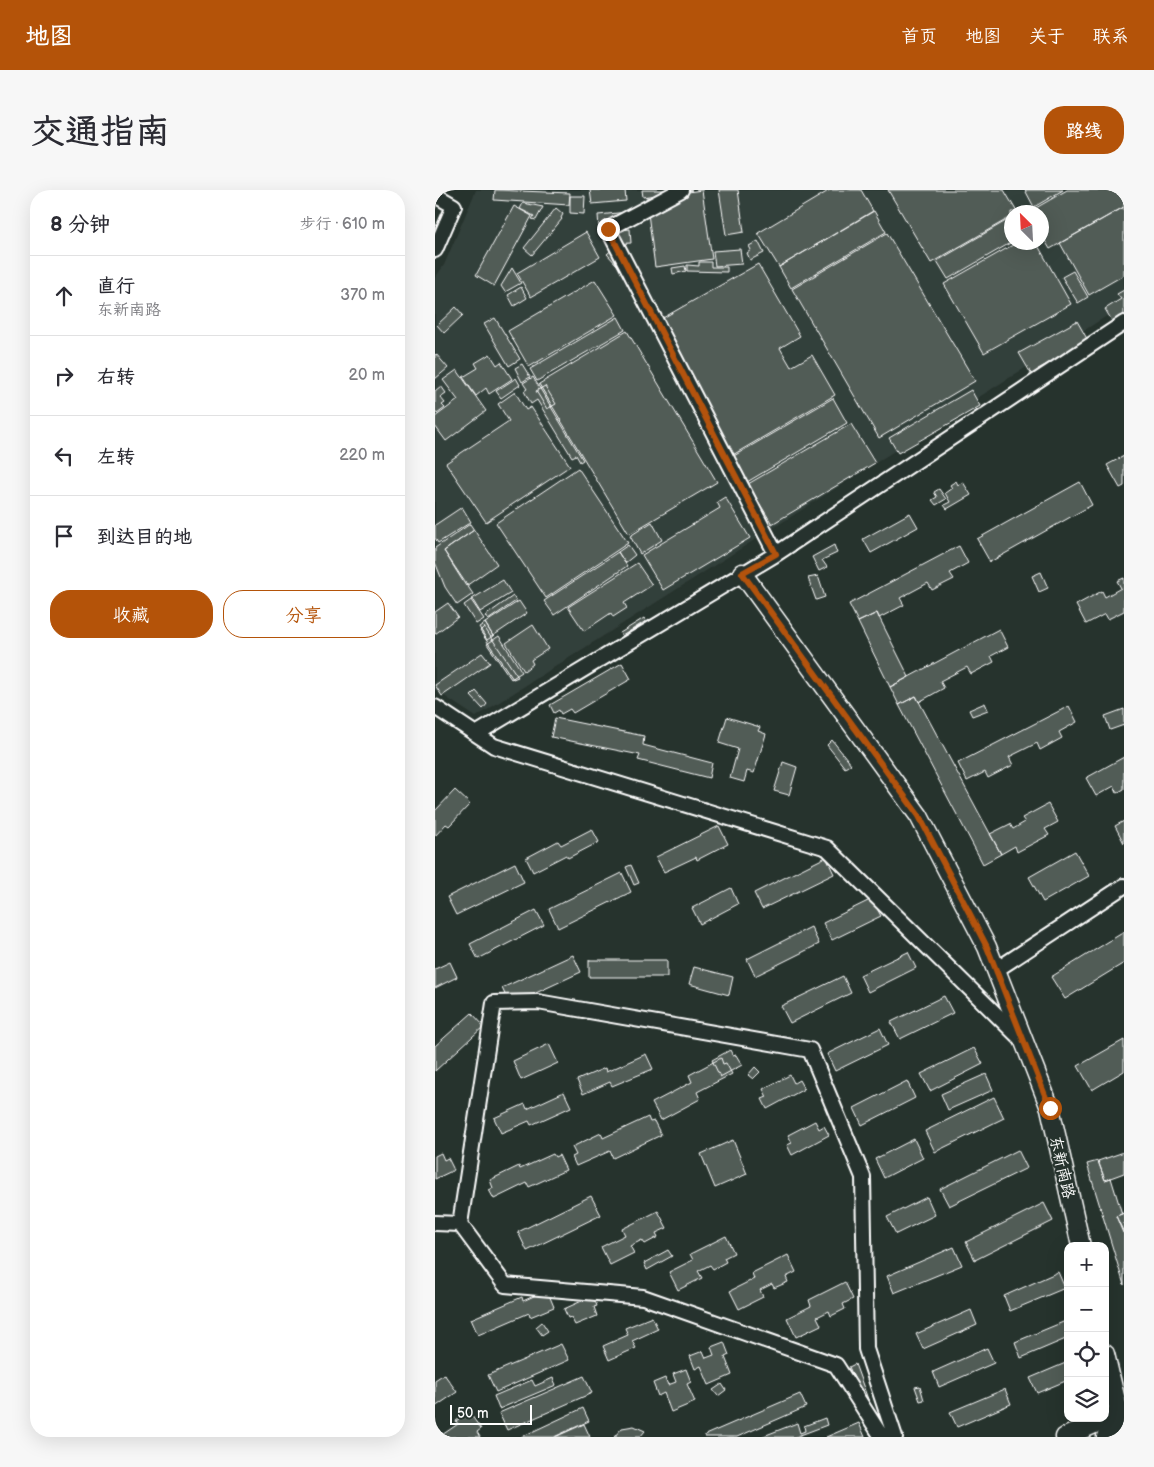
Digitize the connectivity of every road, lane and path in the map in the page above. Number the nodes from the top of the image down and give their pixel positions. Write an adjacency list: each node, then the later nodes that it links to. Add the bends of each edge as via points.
1 (681, 190): 5 (street, via 608,229)
2 (435, 195): 3 (street, via 454,206)
3 (435, 250)
4 (1124, 323): 5 (street)
5 (776, 554): 6 (street)
6 (742, 573): 8 (street); 10 (main road, 东新南路, via 919,816)
7 (435, 707): 8 (street)
8 (476, 734): 11 (street, via 494,746 827,848)
9 (1124, 886): 10 (street)
10 (996, 970): 11 (main road, 东新南路)
11 (1023, 1041): 14 (main road, 东新南路, via 1050,1108)
12 (435, 1223): 13 (street)
13 (459, 1224): 17 (street, via 505,1285 643,1297 836,1365); 18 (street, via 494,1003 538,1002 810,1050 863,1177 865,1348)
14 (1080, 1242)
15 (1109, 1368): 16 (main road)
16 (1123, 1419): 19 (main road); 20 (main road)
17 (882, 1437)
18 (895, 1437)
19 (1065, 1437)
20 (1106, 1437)

